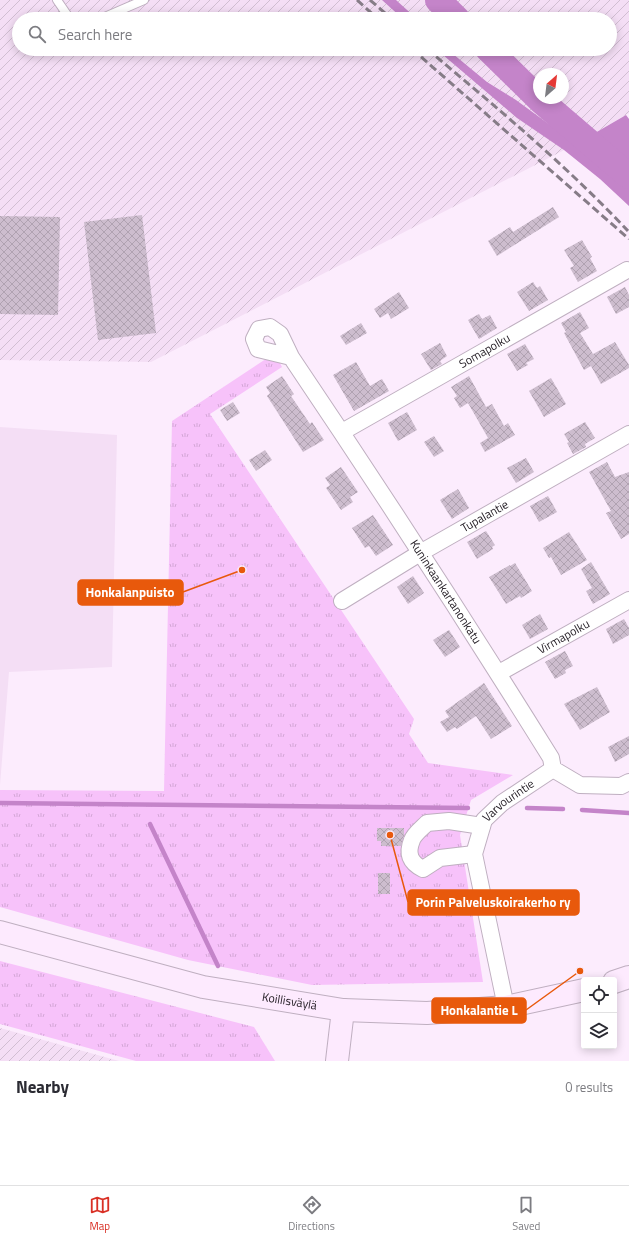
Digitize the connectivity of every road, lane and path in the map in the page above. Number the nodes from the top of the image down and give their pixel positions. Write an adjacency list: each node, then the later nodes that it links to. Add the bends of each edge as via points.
1 (57, 0): 3 (lane)
2 (144, 0): 4 (lane)
3 (65, 12)
4 (116, 12)
5 (627, 270): 7 (street, Somapolku)
6 (292, 357): 7 (street, Kuninkaankartanonkatu)
7 (342, 432): 9 (street, Kuninkaankartanonkatu)
8 (629, 434): 9 (street, Tupalantie)
9 (420, 553): 11 (street, Tupalantie); 12 (street, Kuninkaankartanonkatu)
10 (629, 600): 12 (street, Virmapolku)
11 (342, 601)
12 (499, 673): 13 (street, Kuninkaankartanonkatu, via 551,758)
13 (553, 769): 14 (street, via 580,785); 15 (street, Varvourintie, via 502,803 484,820)
14 (625, 784)
15 (482, 826): 16 (street, Varvourintie); 16 (street, via 448,821 427,823 412,839 409,855 413,864 423,870 440,858)
16 (474, 854): 21 (street, Varvourintie)
17 (0, 932): 22 (main road, Koillisväylä, via 203,987)
18 (629, 977): 19 (main road)
19 (617, 981)
20 (581, 991): 21 (main road, Koillisväylä)
21 (506, 1007): 22 (main road, Koillisväylä, via 427,1013)
22 (343, 1010): 23 (main road)
23 (337, 1061)

